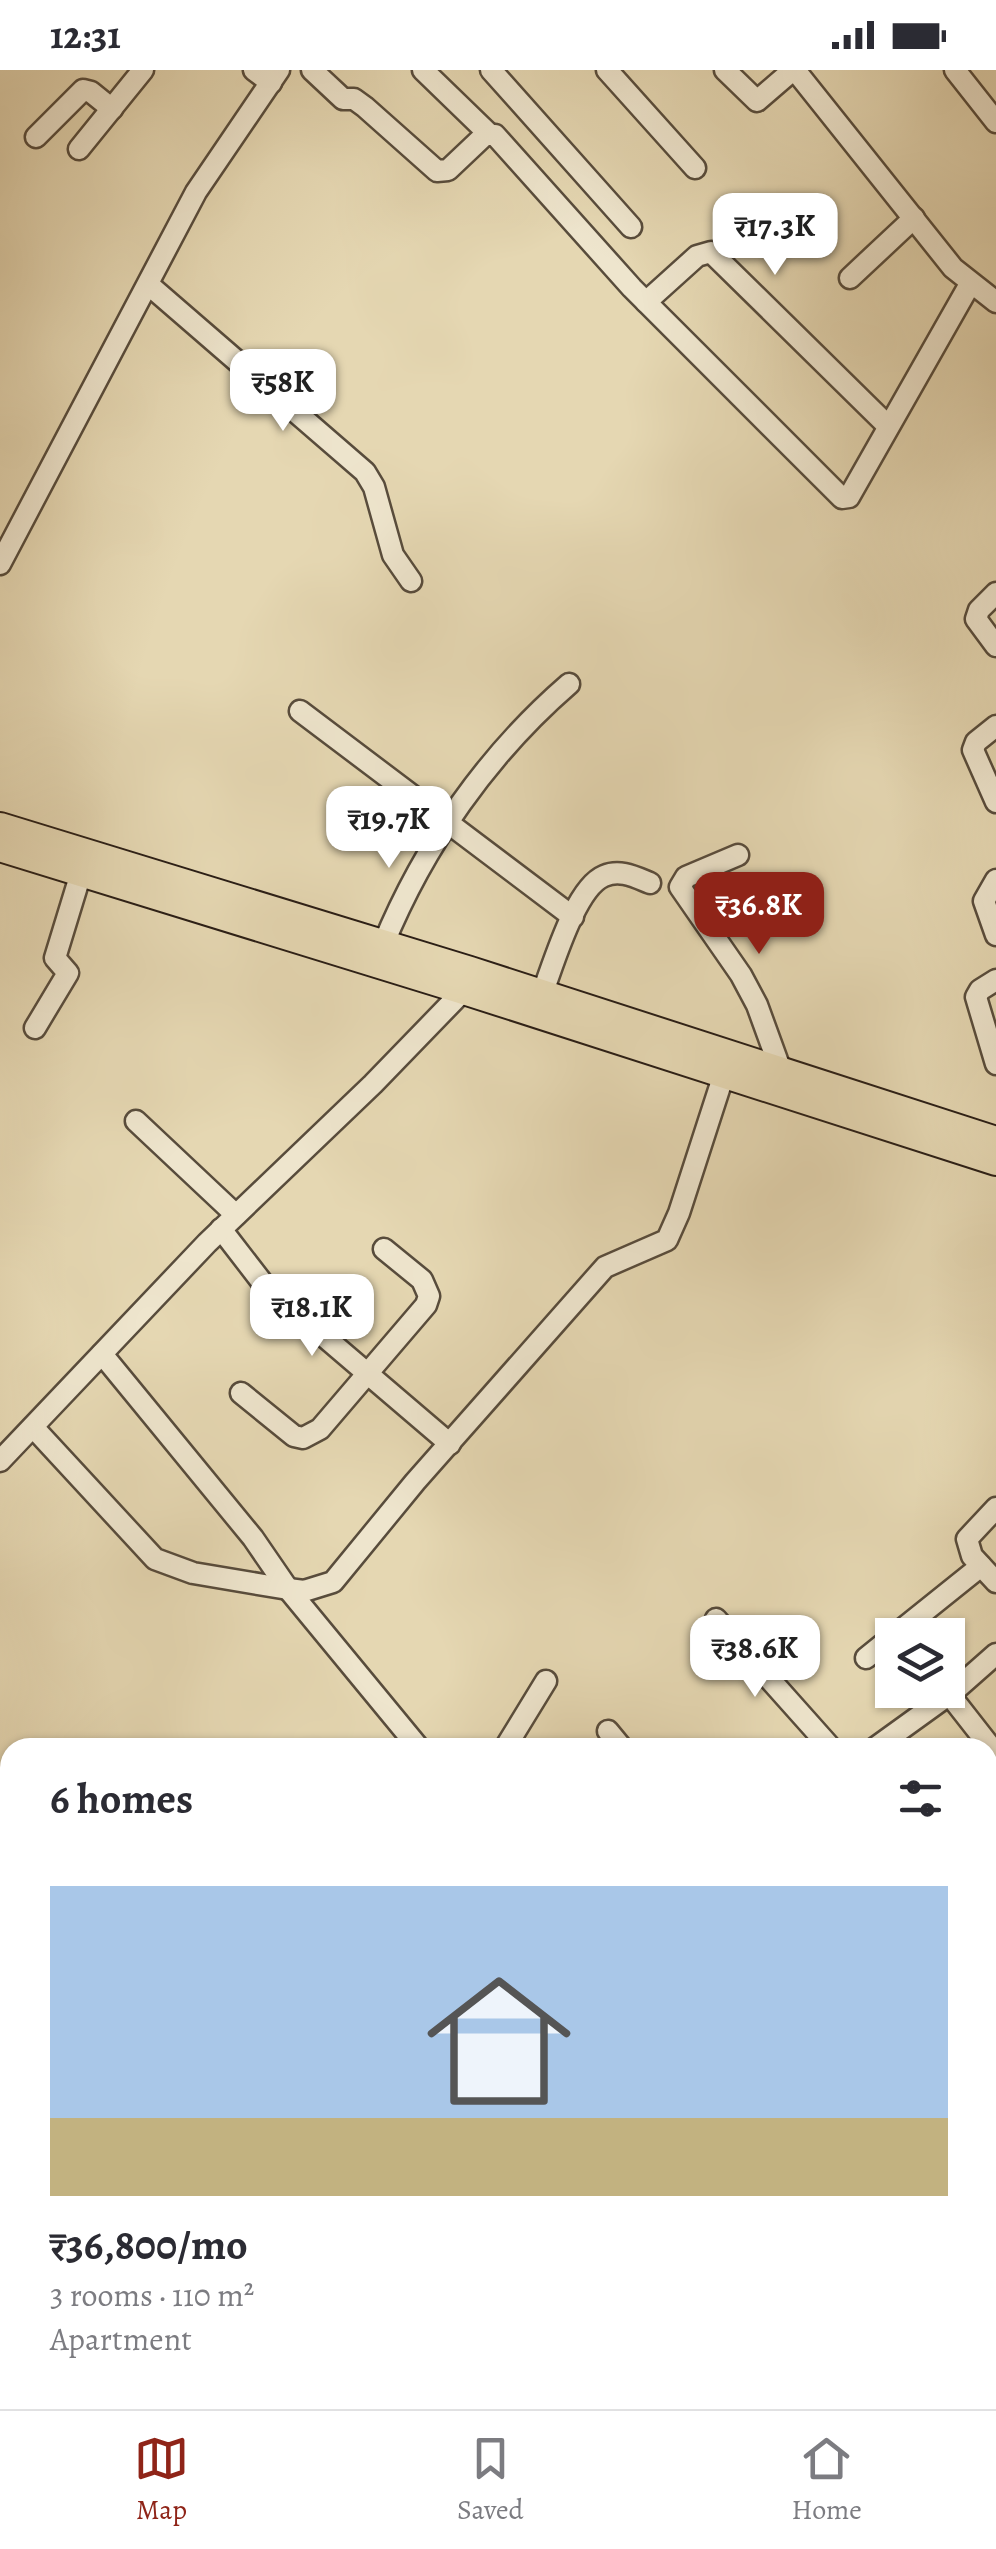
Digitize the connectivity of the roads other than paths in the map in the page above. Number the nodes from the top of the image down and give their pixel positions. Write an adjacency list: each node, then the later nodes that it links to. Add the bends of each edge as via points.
1 (143, 70): 10 (street)
2 (312, 70): 12 (street, via 438,171 448,170)
3 (423, 70): 12 (street)
4 (490, 70): 17 (street)
5 (607, 70): 15 (street)
6 (725, 70): 7 (street, via 757,101)
7 (794, 70): 16 (street)
8 (955, 70): 11 (street)
9 (268, 74): 19 (street)
10 (112, 109): 13 (street, via 83,90); 14 (street)
11 (996, 122)
12 (488, 133): 21 (street)
13 (36, 138)
14 (80, 149)
15 (695, 168)
16 (914, 218): 18 (street); 20 (street)
17 (631, 227)
18 (850, 278)
19 (149, 284): 24 (street); 25 (street, via 365,472 393,555)
20 (970, 284): 22 (street); 23 (street)
21 (646, 302): 23 (street, via 711,252); 23 (street, via 842,498 849,497)
22 (996, 302)
23 (888, 426)
24 (0, 564)
25 (411, 582)
26 (996, 593): 27 (street, via 976,618)
27 (996, 646)
28 (569, 684): 32 (street, via 512,736)
29 (300, 712): 32 (street)
30 (996, 726): 31 (street, via 973,750)
31 (996, 802)
32 (448, 824): 39 (street); 41 (street, via 410,884)
33 (0, 827): 41 (highway)
34 (0, 848): 36 (highway)
35 (738, 855): 47 (street, via 686,877 680,887 741,975)
36 (81, 873): 43 (highway); 45 (street, via 54,958 68,973)
37 (996, 880): 40 (street, via 984,901)
38 (650, 883): 39 (street, via 630,874 602,876)
39 (573, 917): 44 (street)
40 (996, 936)
41 (384, 945): 44 (highway)
42 (996, 980): 46 (street, via 976,997)
43 (464, 990): 48 (highway); 52 (street)
44 (542, 994): 47 (highway)
45 (35, 1028)
46 (996, 1064)
47 (781, 1071): 50 (highway)
48 (724, 1074): 51 (highway); 58 (street, via 667,1240 605,1268)
49 (136, 1121): 52 (street)
50 (996, 1140)
51 (996, 1161)
52 (228, 1222): 54 (street); 55 (street, via 266,1286)
53 (384, 1249): 55 (street, via 422,1280 429,1296)
54 (102, 1354): 57 (street); 62 (street)
55 (367, 1374): 56 (street, via 320,1429 303,1438 286,1432); 58 (street)
56 (241, 1393)
57 (32, 1427): 59 (street); 62 (street, via 155,1559 193,1573)
58 (450, 1444): 62 (street, via 332,1582)
59 (0, 1461)
60 (996, 1508): 61 (street, via 967,1539)
61 (989, 1574): 63 (street)
62 (288, 1589): 72 (street)
63 (922, 1618)
64 (716, 1619): 74 (street)
65 (875, 1651): 67 (street)
66 (996, 1654): 69 (street)
67 (866, 1658)
68 (546, 1680): 73 (street)
69 (965, 1680)
70 (930, 1708): 75 (street)
71 (960, 1708): 76 (street)
72 (411, 1738)
73 (510, 1738)
74 (822, 1738)
75 (890, 1738)
76 (983, 1738)

